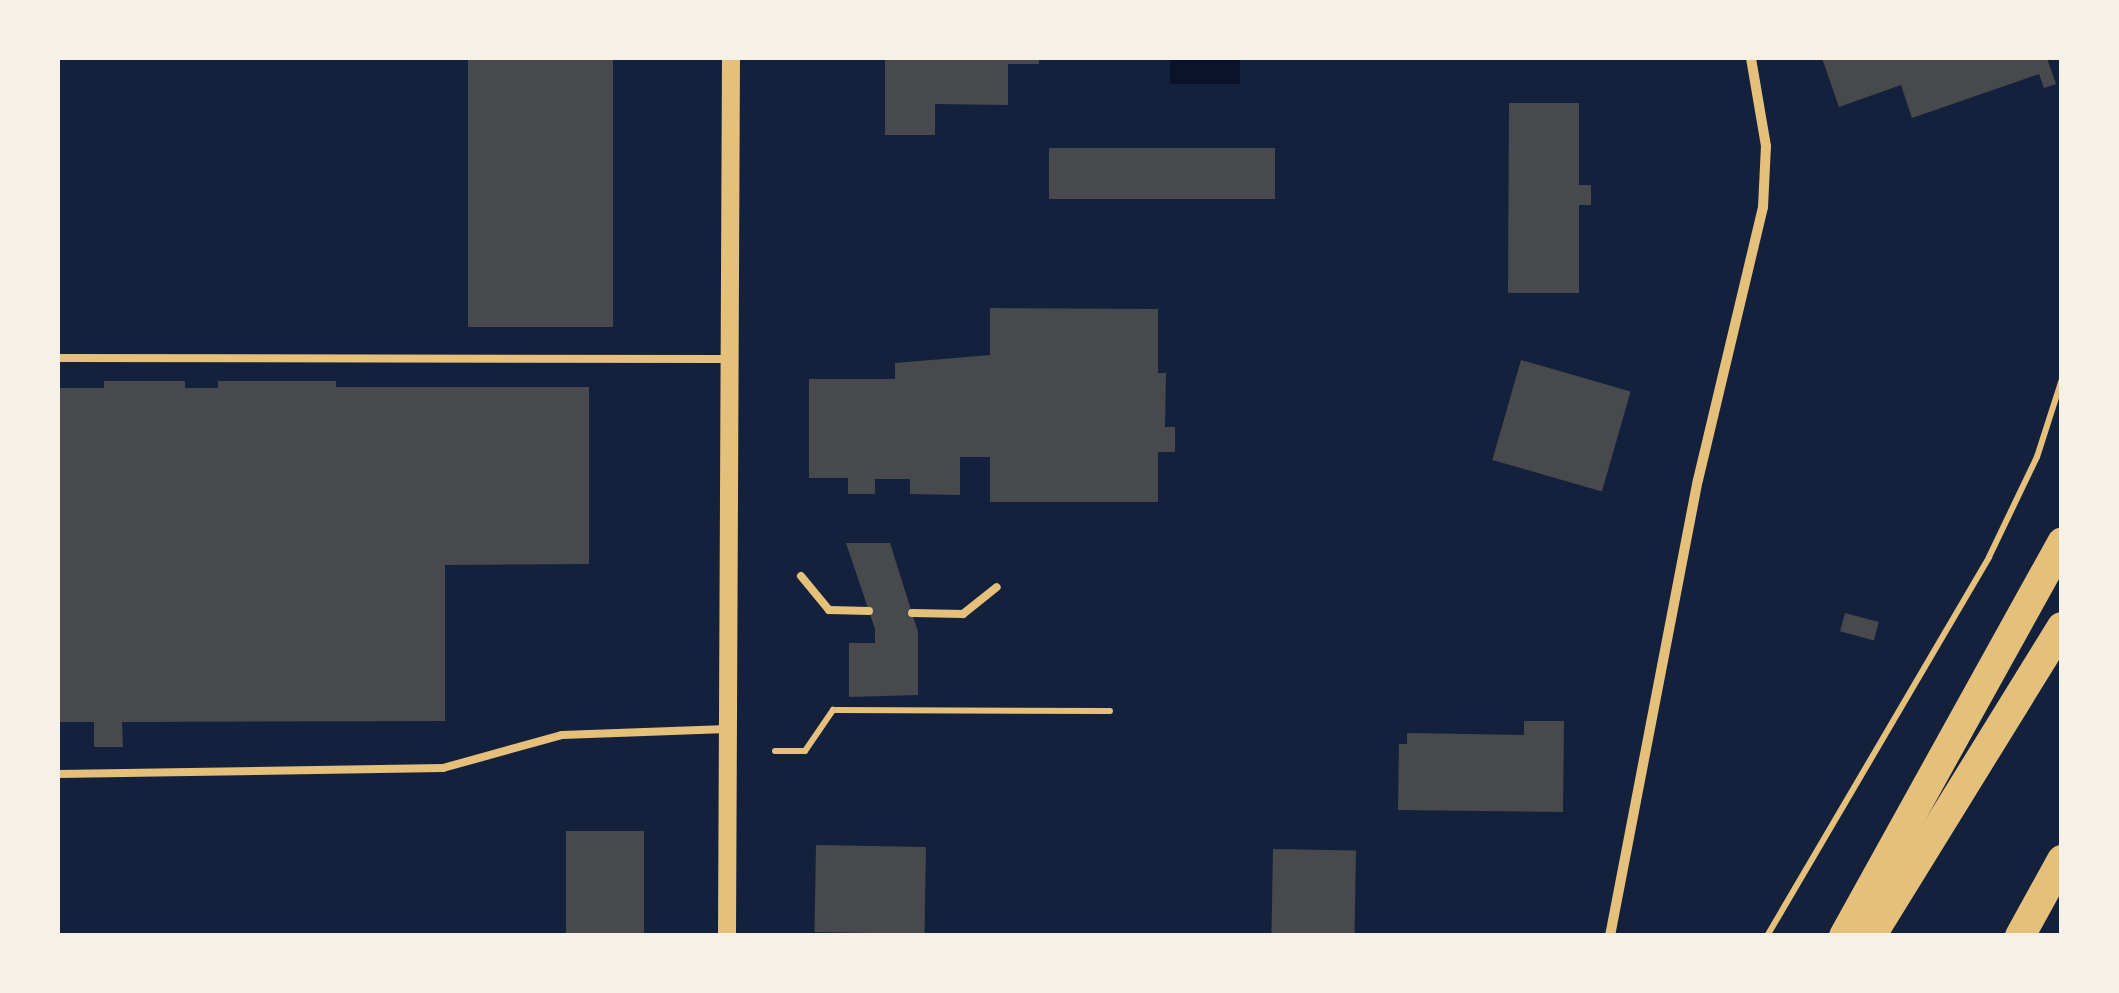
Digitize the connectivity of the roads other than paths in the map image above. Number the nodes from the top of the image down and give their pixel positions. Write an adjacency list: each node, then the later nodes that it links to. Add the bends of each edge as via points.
1 (731, 58): 4 (street)
2 (1752, 58): 15 (street, via 1764,116 1763,207 1698,480)
3 (58, 358): 4 (lane)
4 (728, 359): 11 (street)
5 (2062, 542): 16 (highway)
6 (801, 576): 8 (lane, via 828,610)
7 (997, 587): 9 (lane, via 963,614)
8 (869, 611)
9 (912, 612)
10 (2062, 627): 17 (highway)
11 (728, 728): 12 (lane, via 562,736 443,768); 14 (street)
12 (58, 774)
13 (2062, 860): 18 (highway)
14 (727, 936)
15 (1610, 936)
16 (1844, 936)
17 (1871, 936)
18 (2020, 936)

